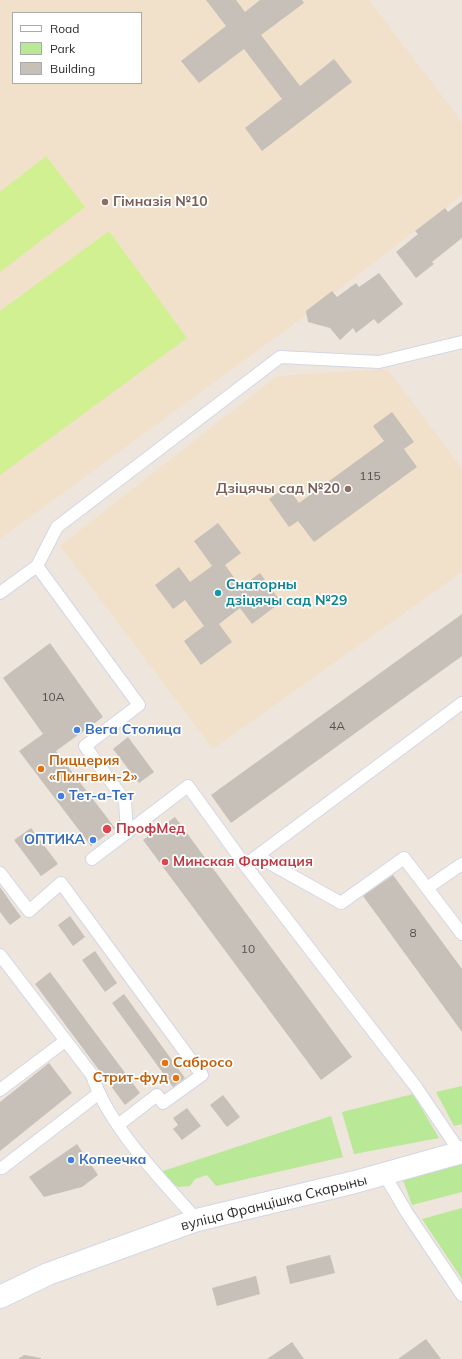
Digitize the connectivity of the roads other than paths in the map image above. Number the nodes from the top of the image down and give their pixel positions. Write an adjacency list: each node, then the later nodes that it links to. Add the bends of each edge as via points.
1 (462, 342): 2 (lane, via 379,362 280,357 57,527)
2 (37, 566): 3 (lane); 5 (lane, via 140,705 85,746 125,801)
3 (0, 593)
4 (462, 703): 6 (lane)
5 (127, 833): 7 (lane); 9 (lane, via 188,786)
6 (258, 856): 9 (lane); 11 (lane, via 341,903 404,858)
7 (92, 859)
8 (462, 864): 11 (lane)
9 (245, 865): 18 (lane, via 416,1087)
10 (0, 873): 17 (lane, via 29,911 61,883 202,1075 163,1103 157,1095)
11 (427, 888): 12 (lane)
12 (462, 934)
13 (0, 955): 14 (lane)
14 (65, 1041): 15 (lane); 16 (lane, via 92,1076)
15 (0, 1090)
16 (98, 1094): 17 (lane); 19 (lane)
17 (118, 1125): 21 (lane, via 151,1168)
18 (461, 1152): 20 (main road, вуліца Францішка Скарыны)
19 (2, 1168)
20 (384, 1174): 21 (main road, вуліца Францішка Скарыны); 22 (lane, via 406,1213)
21 (197, 1220): 23 (main road, вуліца Францішка Скарыны, via 48,1274)
22 (462, 1295)
23 (0, 1297)

